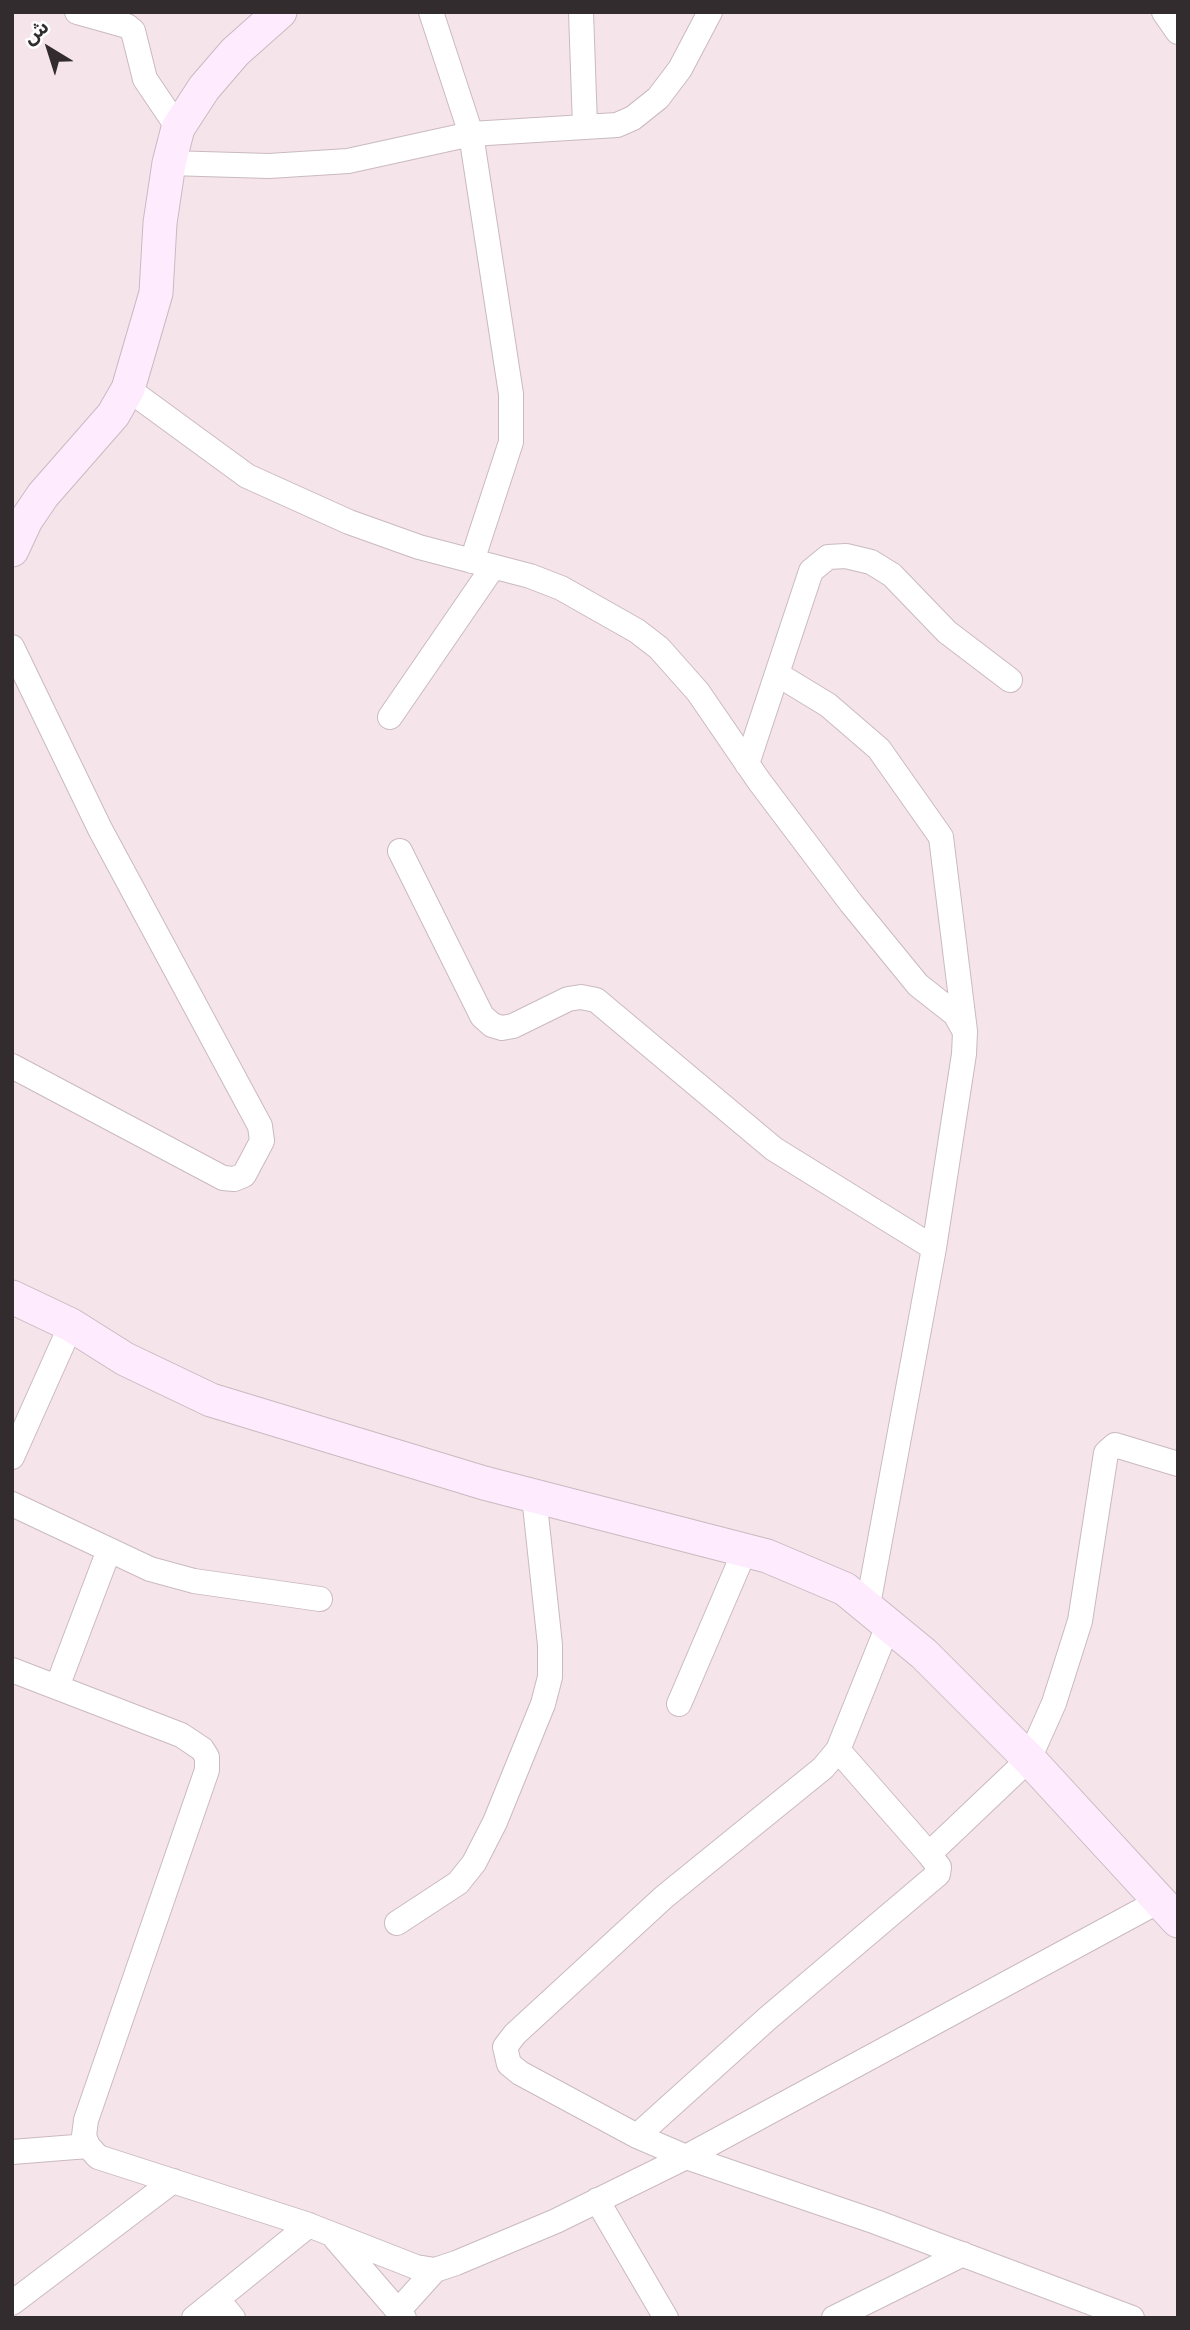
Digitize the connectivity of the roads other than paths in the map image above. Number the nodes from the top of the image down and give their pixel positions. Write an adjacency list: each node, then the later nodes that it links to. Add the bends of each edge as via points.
1 (76, 12): 9 (street, via 134,31 145,79)
2 (280, 12): 9 (main road, via 235,52)
3 (431, 12): 10 (street)
4 (581, 12): 8 (street)
5 (710, 12): 8 (street, via 659,98 617,125)
6 (1164, 12): 7 (street)
7 (1178, 32)
8 (584, 125): 10 (street)
9 (178, 128): 11 (main road)
10 (471, 134): 11 (street, via 348,162); 14 (street, via 512,425)
11 (169, 163): 12 (main road, via 156,293)
12 (128, 389): 13 (main road, via 113,415 43,495); 14 (street, via 247,476 349,522)
13 (12, 550)
14 (483, 564): 18 (street); 19 (street, via 562,588 601,608 659,648 698,692)
15 (12, 647): 22 (street, via 100,829 260,1126 262,1141 244,1175 223,1178)
16 (777, 674): 17 (street, via 811,571 828,557 846,556 871,562 892,575 947,632); 19 (street); 21 (street, via 828,705 879,749 941,837)
17 (1010, 680)
18 (390, 717)
19 (747, 764): 21 (street, via 851,903 918,985 955,1014)
20 (400, 851): 23 (street, via 482,1016 492,1025 513,1026 568,999 596,1000 774,1149)
21 (965, 1032): 23 (street)
22 (12, 1066)
23 (934, 1248): 33 (street)
24 (12, 1297): 25 (main road)
25 (71, 1325): 26 (street); 28 (main road, via 125,1359 212,1400)
26 (12, 1457)
27 (1178, 1464): 38 (street, via 1115,1445 1107,1453 1080,1620 1054,1703)
28 (534, 1496): 31 (main road); 41 (street, via 550,1645 550,1677 543,1704 474,1863 458,1883)
29 (12, 1504): 30 (street)
30 (109, 1550): 32 (street, via 150,1569 194,1581); 35 (street)
31 (745, 1550): 33 (main road, via 824,1578); 36 (street)
32 (320, 1599)
33 (878, 1614): 37 (street); 38 (main road)
34 (12, 1670): 35 (street)
35 (57, 1687): 43 (street, via 181,1735 207,1757 207,1770 86,2120 83,2136)
36 (679, 1704)
37 (838, 1750): 39 (street); 42 (street, via 823,1768 664,1898 505,2048 509,2064 520,2073)
38 (1029, 1759): 39 (street); 40 (main road)
39 (929, 1854): 42 (street, via 939,1867 938,1874)
40 (1171, 1904): 45 (street)
41 (397, 1923)
42 (637, 2136): 45 (street)
43 (88, 2146): 44 (street); 46 (street, via 98,2157)
44 (12, 2152)
45 (686, 2157): 47 (street); 50 (street)
46 (173, 2181): 48 (street); 52 (street)
47 (597, 2200): 51 (street); 56 (street)
48 (309, 2225): 49 (street); 53 (street)
49 (333, 2234): 51 (street); 54 (street)
50 (963, 2254): 57 (street); 58 (street)
51 (435, 2270): 54 (street)
52 (12, 2303)
53 (226, 2309): 55 (street)
54 (401, 2314)
55 (196, 2317)
56 (666, 2318)
57 (834, 2318)
58 (1132, 2318)

